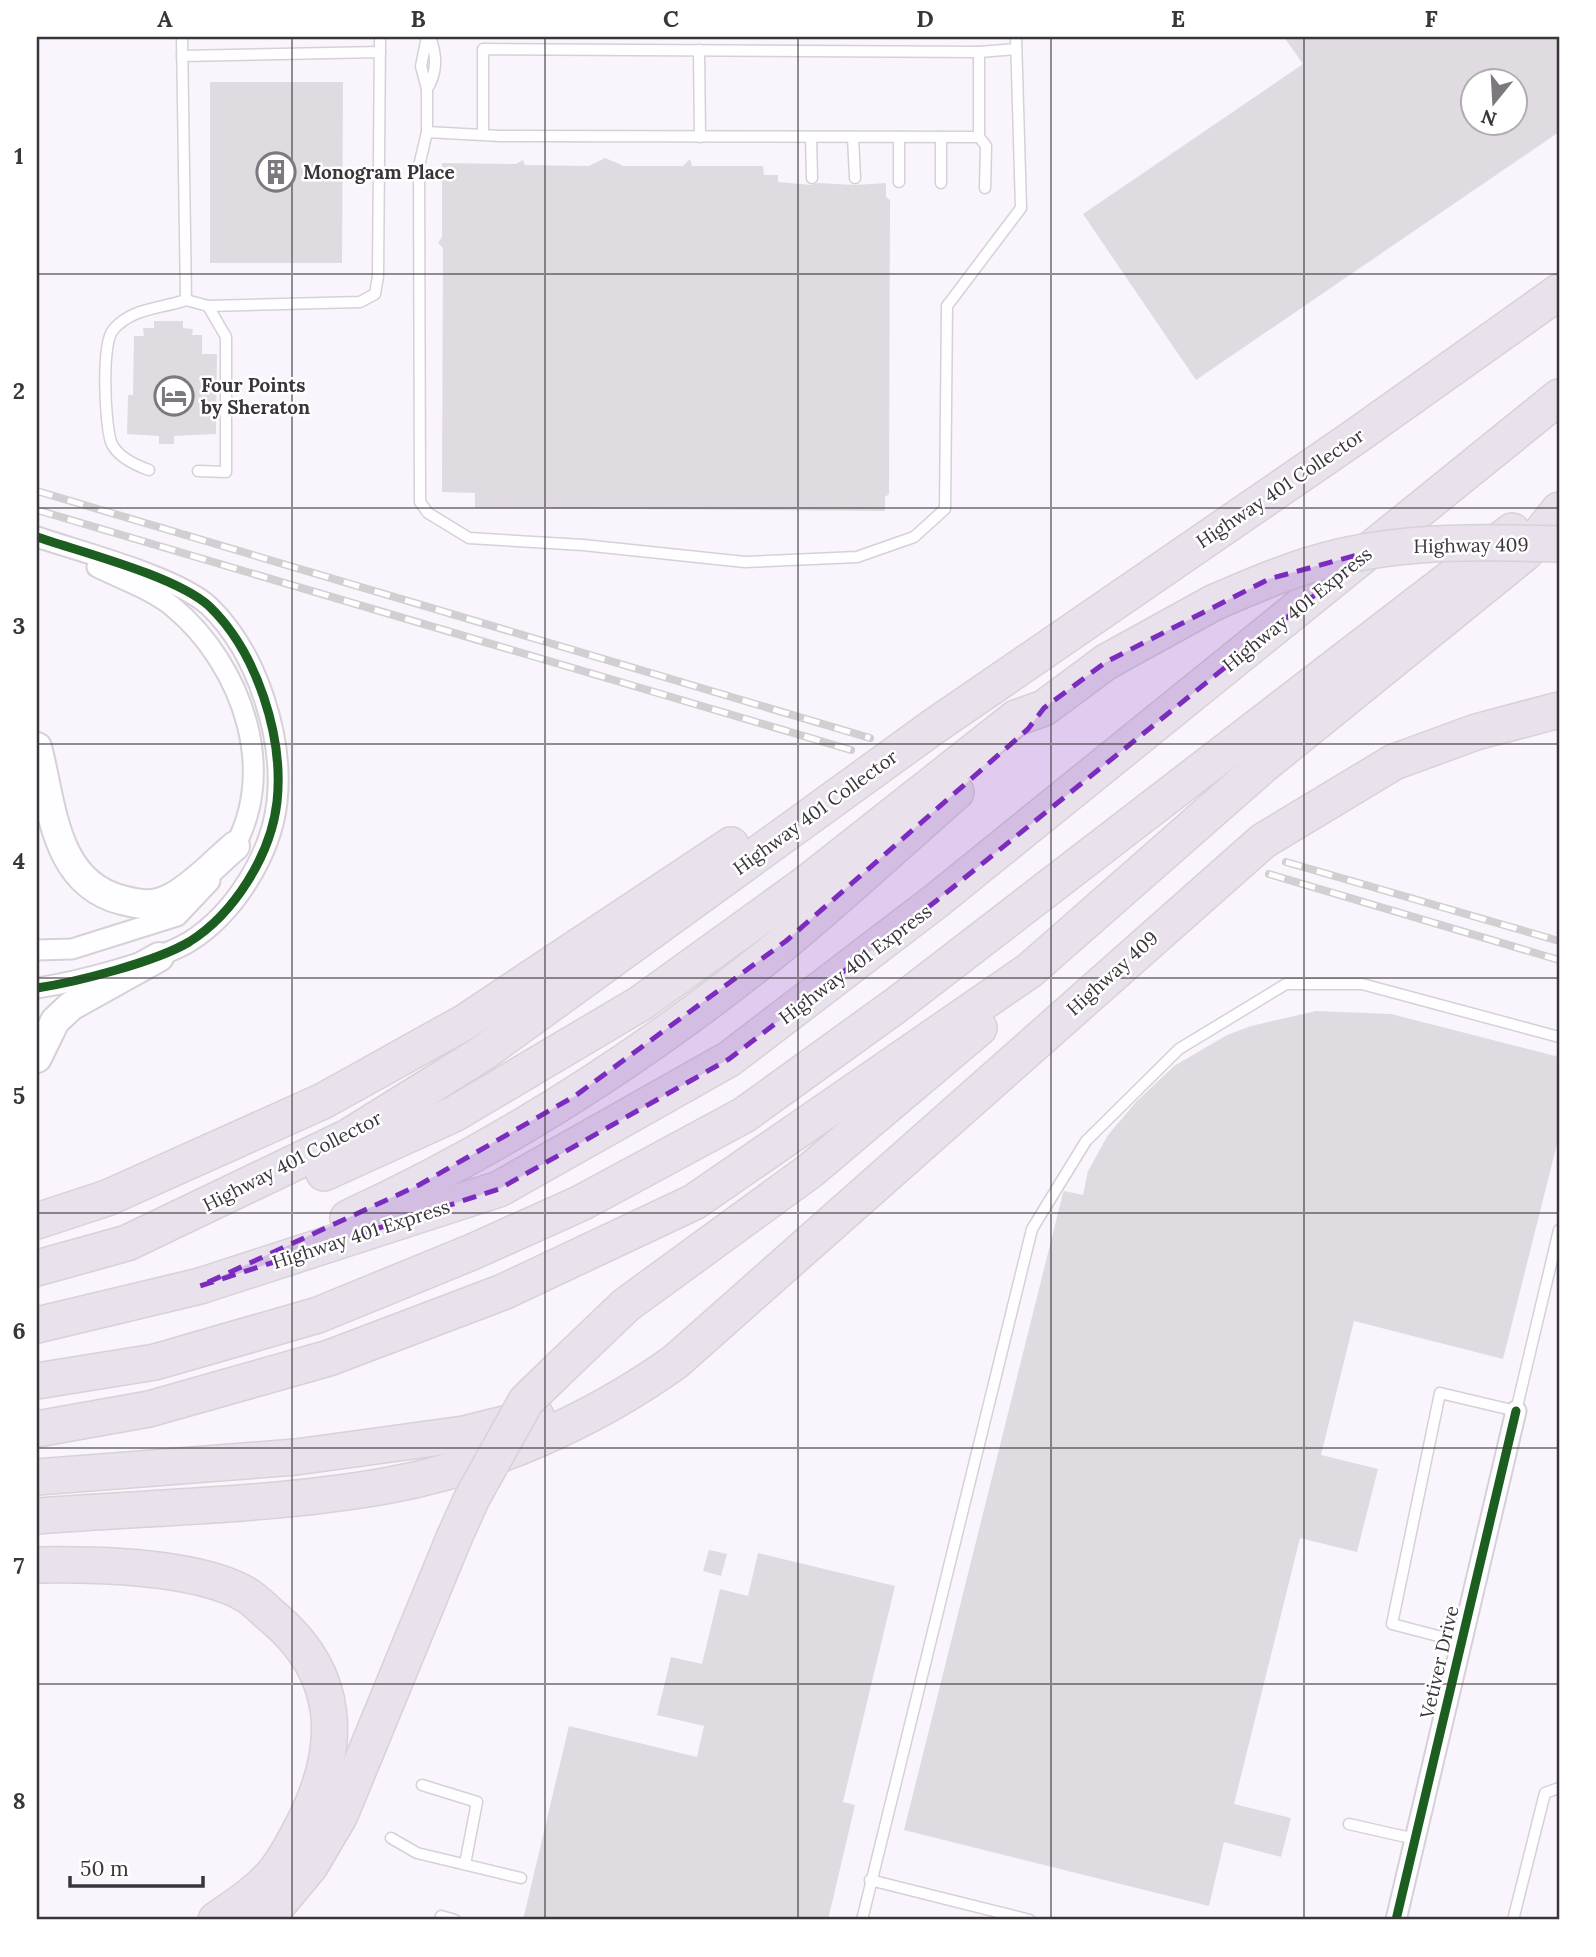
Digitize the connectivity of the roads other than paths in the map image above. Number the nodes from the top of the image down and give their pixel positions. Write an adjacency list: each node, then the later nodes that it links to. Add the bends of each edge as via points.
1 (181, 37): 11 (lane)
2 (380, 37): 9 (lane)
3 (428, 37): 12 (lane, via 421,66 427,89)
4 (608, 37): 7 (lane)
5 (1016, 37): 6 (lane)
6 (1016, 49): 10 (lane); 12 (lane, via 1021,208 947,306 945,509 914,537 857,557 745,562 469,538 428,513 420,502 419,354 419,166)
7 (608, 50): 8 (lane); 13 (lane, via 483,49)
8 (699, 50): 10 (lane); 14 (lane)
9 (380, 52): 11 (lane); 27 (lane, via 375,294 360,302)
10 (979, 52): 19 (lane)
11 (182, 57): 26 (lane)
12 (427, 132): 13 (lane)
13 (483, 135): 14 (lane)
14 (700, 137): 15 (lane)
15 (811, 137): 16 (lane); 20 (lane)
16 (853, 137): 17 (lane); 21 (lane)
17 (899, 137): 18 (lane); 22 (lane)
18 (941, 137): 19 (lane); 23 (lane)
19 (979, 137): 24 (lane, via 986,146)
20 (812, 178)
21 (855, 178)
22 (899, 182)
23 (941, 183)
24 (985, 188)
25 (1559, 292): 38 (highway, Highway 401 Collector)
26 (186, 300): 27 (lane); 29 (lane, via 133,312 111,332 104,359 112,443 131,464)
27 (208, 306): 30 (lane, via 226,337 226,472)
28 (1559, 397): 50 (highway, Highway 401 Express, via 936,901 729,1059 499,1189)
29 (149, 470)
30 (198, 471)
31 (1559, 495): 53 (highway, via 895,1006 744,1115 581,1203 318,1315 155,1362)
32 (1559, 510): 42 (highway, via 1525,553 1261,767)
33 (37, 537): 39 (street, via 172,605 203,637 234,684 253,763 247,820); 41 (street, via 157,577 208,605 251,665 263,699 277,769 270,836 240,893 220,918)
34 (1559, 544): 35 (highway, Highway 409, bridge, via 1465,542 1402,547 1339,557 1269,579 1213,603 1106,662)
35 (1044, 708): 48 (highway, via 1016,718 807,883 641,1003 466,1107 295,1186); 50 (highway, via 1028,729 786,941 575,1096 419,1185)
36 (1554, 713): 51 (highway, Highway 409, via 1476,732 1394,762 1264,841)
37 (37, 747): 39 (main road, via 55,834 82,878 115,898 147,907 174,897)
38 (881, 764): 46 (highway, via 836,776 465,1021 323,1101 107,1198); 48 (highway, Highway 401 Collector, via 482,1053 348,1137)
39 (235, 846): 40 (street, via 177,916 72,949)
40 (37, 950)
41 (159, 957): 43 (street); 45 (main road, via 71,1006 55,1021)
42 (1030, 970): 55 (highway, via 694,1202 503,1292 329,1358 149,1409); 69 (highway, bridge, via 972,1037 811,1170 626,1305 526,1401 454,1538 340,1815 305,1874)
43 (37, 988)
44 (1559, 1037): 67 (lane, via 1362,984 1286,984 1180,1049 1086,1141 1032,1229)
45 (37, 1058)
46 (37, 1222)
47 (1559, 1230): 54 (lane)
48 (127, 1243): 49 (highway, Highway 401 Collector)
49 (37, 1268)
50 (200, 1286): 52 (highway, Highway 401 Express)
51 (718, 1322): 56 (highway, via 584,1398 522,1421 464,1434 296,1457); 57 (highway, via 675,1362 629,1395 563,1429 452,1470 386,1486 277,1500)
52 (37, 1325)
53 (37, 1381)
54 (1516, 1411): 59 (street, Vetiver Drive); 59 (lane, via 1440,1393 1392,1624)
55 (37, 1429)
56 (37, 1477)
57 (37, 1516)
58 (37, 1565): 68 (highway, via 159,1571 202,1578 246,1594 310,1654 324,1684 331,1724 326,1769 314,1803 274,1872)
59 (1461, 1642): 64 (street, Vetiver Drive)
60 (422, 1786): 65 (lane, via 477,1802)
61 (1559, 1788): 75 (lane, via 1545,1793)
62 (1349, 1824): 64 (lane)
63 (391, 1838): 65 (lane, via 417,1853)
64 (1415, 1839): 74 (street, Vetiver Drive)
65 (465, 1864): 66 (lane)
66 (521, 1878)
67 (870, 1880): 72 (lane); 73 (lane)
68 (216, 1920)
69 (265, 1920)
70 (440, 1920): 71 (lane, via 441,1916)
71 (455, 1920)
72 (862, 1920)
73 (1030, 1920)
74 (1396, 1920)
75 (1513, 1920)

